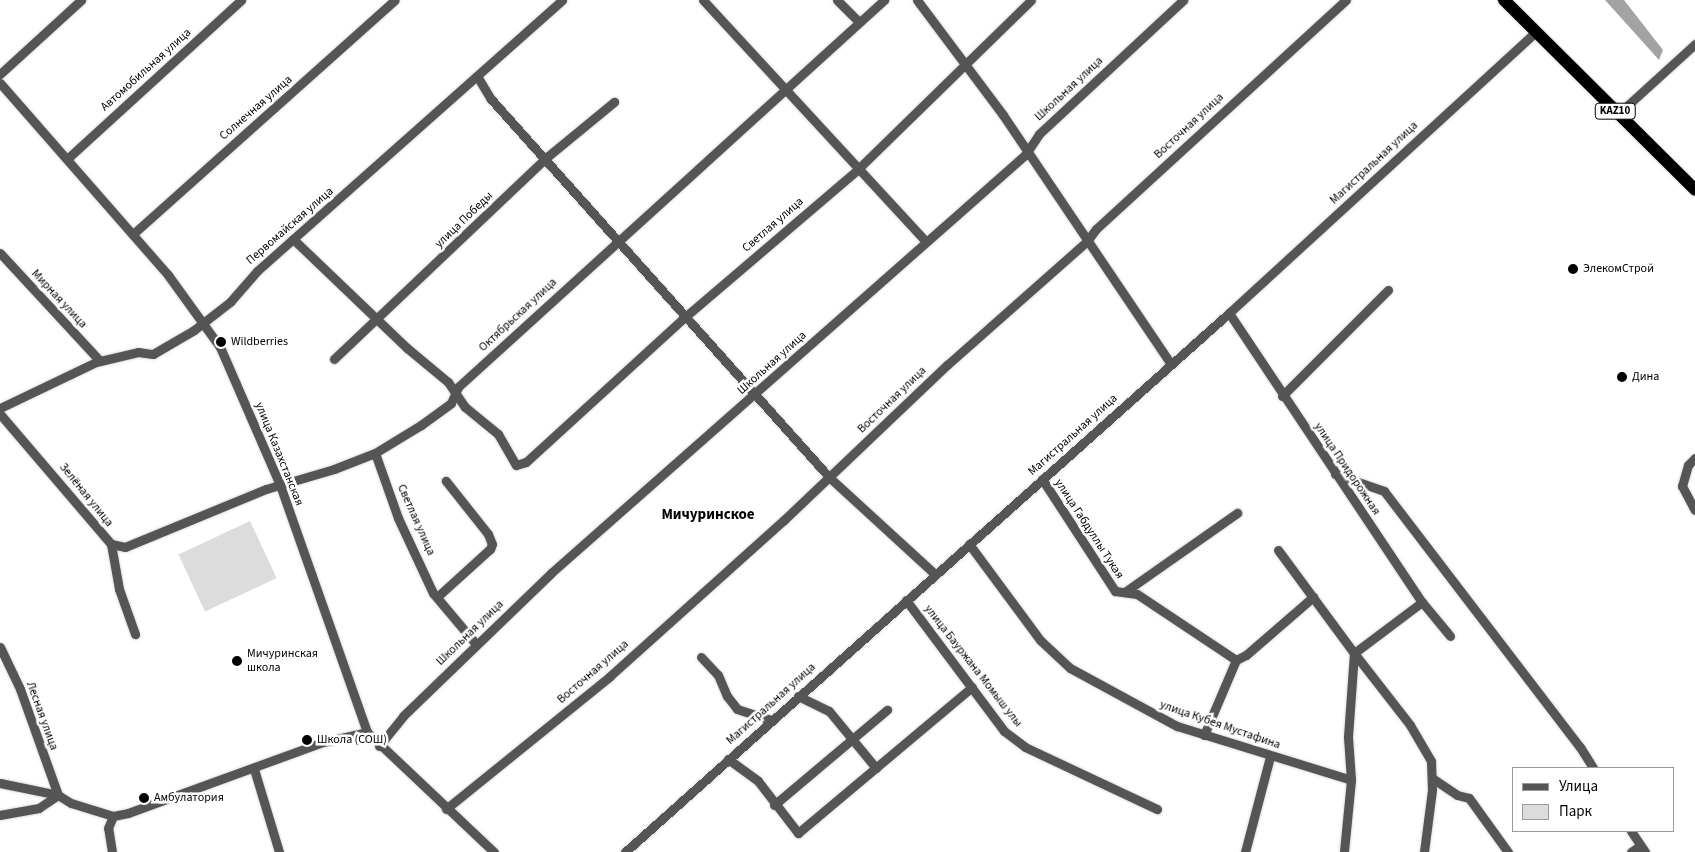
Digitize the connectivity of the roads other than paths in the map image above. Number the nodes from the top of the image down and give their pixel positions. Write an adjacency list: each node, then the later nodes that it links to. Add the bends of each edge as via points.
1 (81, 0): 17 (street)
2 (241, 0): 25 (street, Автомобильная улица)
3 (395, 0): 28 (street, Солнечная улица)
4 (562, 0): 18 (street, Первомайская улица)
5 (703, 0): 20 (street)
6 (837, 0): 13 (street)
7 (884, 0): 13 (street, Октябрьская улица)
8 (917, 0): 16 (street)
9 (1031, 0): 16 (street, Светлая улица)
10 (1183, 0): 23 (street, Школьная улица, via 1039,134)
11 (1346, 0): 32 (street, Восточная улица, via 1096,229)
12 (1504, 0): 14 (highway, KAZ10)
13 (859, 22): 20 (street, Октябрьская улица)
14 (1536, 32): 22 (highway, KAZ10); 35 (street, Магистральная улица)
15 (1695, 44): 22 (street)
16 (966, 64): 23 (street); 26 (street, Светлая улица)
17 (0, 74)
18 (477, 76): 24 (street, via 491,99); 29 (street, Первомайская улица)
19 (0, 83): 25 (street, улица Казахстанская)
20 (786, 91): 26 (street); 30 (street, Октябрьская улица)
21 (614, 102): 24 (street, улица Победы)
22 (1618, 114): 27 (highway, KAZ10)
23 (1028, 150): 31 (street, Школьная улица); 32 (street)
24 (547, 157): 30 (street); 37 (street, улица Победы)
25 (67, 159): 28 (street, улица Казахстанская)
26 (857, 170): 31 (street); 36 (street, Светлая улица)
27 (1695, 190)
28 (133, 234): 38 (street, улица Казахстанская)
29 (293, 239): 37 (street); 38 (street, Первомайская улица, via 256,272 230,302)
30 (617, 241): 36 (street); 42 (street, Октябрьская улица)
31 (925, 241): 43 (street, Школьная улица)
32 (1087, 241): 41 (street); 50 (street, Восточная улица, via 1007,310)
33 (0, 253): 40 (street, Мирная улица)
34 (1388, 290): 44 (street)
35 (1229, 313): 41 (street, Магистральная улица); 44 (street, улица Придорожная)
36 (685, 316): 42 (street, Светлая улица, via 526,462 516,465 498,434 465,407); 43 (street)
37 (377, 318): 39 (street, улица Победы); 42 (street)
38 (204, 323): 40 (street, Первомайская улица, via 153,354 138,352); 53 (street, улица Казахстанская, via 230,367)
39 (334, 359)
40 (100, 361): 45 (street, Первомайская улица)
41 (1171, 364): 51 (street, Магистральная улица)
42 (456, 392): 47 (street, Октябрьская улица, via 451,403)
43 (754, 395): 50 (street); 67 (street, Школьная улица)
44 (1282, 396): 49 (street, улица Придорожная)
45 (0, 408)
46 (0, 414): 56 (street, Зелёная улица)
47 (375, 453): 53 (street, Октябрьская улица); 61 (street, Светлая улица, via 398,518)
48 (1695, 458): 54 (street, via 1686,471 1682,486)
49 (1335, 474): 64 (street, улица Придорожная); 82 (street, via 1384,492)
50 (829, 476): 59 (street); 91 (street, Восточная улица, via 610,676)
51 (1042, 479): 57 (street, Магистральная улица); 60 (street, улица Габдуллы Тукая, via 1115,591)
52 (446, 481): 61 (street, via 488,534 492,544 490,550)
53 (280, 485): 56 (street, Октябрьская улица, via 125,547); 76 (street, улица Казахстанская)
54 (1695, 510)
55 (1238, 513): 60 (street)
56 (111, 544): 65 (street, Зелёная улица, via 119,589)
57 (969, 544): 59 (street, Магистральная улица); 77 (street, улица Кубея Мустафина, via 1040,640 1070,668 1152,715)
58 (1278, 550): 62 (street)
59 (935, 574): 63 (street, Магистральная улица)
60 (1126, 591): 71 (street, улица Габдуллы Тукая, via 1137,594)
61 (437, 597): 67 (street, Светлая улица)
62 (1313, 597): 69 (street); 71 (street)
63 (906, 600): 72 (street, улица Бауржана Момыш улы); 73 (street, Магистральная улица)
64 (1422, 602): 66 (street, улица Придорожная); 69 (street)
65 (135, 634)
66 (1450, 636)
67 (476, 644): 79 (street, Школьная улица, via 403,716)
68 (0, 647): 88 (street, Лесная улица, via 20,689)
69 (1354, 653): 85 (street, via 1410,725 1431,761); 86 (street, via 1348,737)
70 (701, 657): 75 (street, via 718,675 737,709)
71 (1236, 660): 77 (street)
72 (972, 687): 83 (street); 90 (street, улица Бауржана Момыш улы, via 1004,731 1025,747)
73 (798, 696): 75 (street, Магистральная улица); 78 (street, via 829,711)
74 (887, 710): 78 (street)
75 (771, 720): 81 (street, Магистральная улица)
76 (367, 732): 79 (street, улица Казахстанская); 84 (street, via 323,742)
77 (1204, 735): 80 (street, улица Кубея Мустафина)
78 (853, 739): 83 (street); 89 (street)
79 (379, 746): 91 (street, улица Казахстанская)
80 (1270, 757): 86 (street, улица Кубея Мустафина); 100 (street)
81 (728, 759): 89 (street, via 758,781); 99 (street, Магистральная улица)
82 (1592, 767)
83 (876, 768): 89 (street, via 798,834)
84 (254, 769): 93 (street); 97 (street)
85 (1432, 778): 102 (street); 103 (street, via 1457,796 1469,798)
86 (1351, 780): 101 (street)
87 (0, 783): 88 (street)
88 (58, 795): 92 (street, via 39,808); 93 (street, via 71,803)
89 (774, 805)
90 (1157, 808)
91 (446, 809): 98 (street, улица Казахстанская)
92 (0, 815)
93 (113, 816): 96 (street, via 108,828)
94 (1632, 832): 95 (street)
95 (1643, 849): 104 (street)
96 (112, 852)
97 (279, 852)
98 (494, 852)
99 (624, 852)
100 (1245, 852)
101 (1344, 852)
102 (1424, 852)
103 (1508, 852)
104 (1631, 852)

